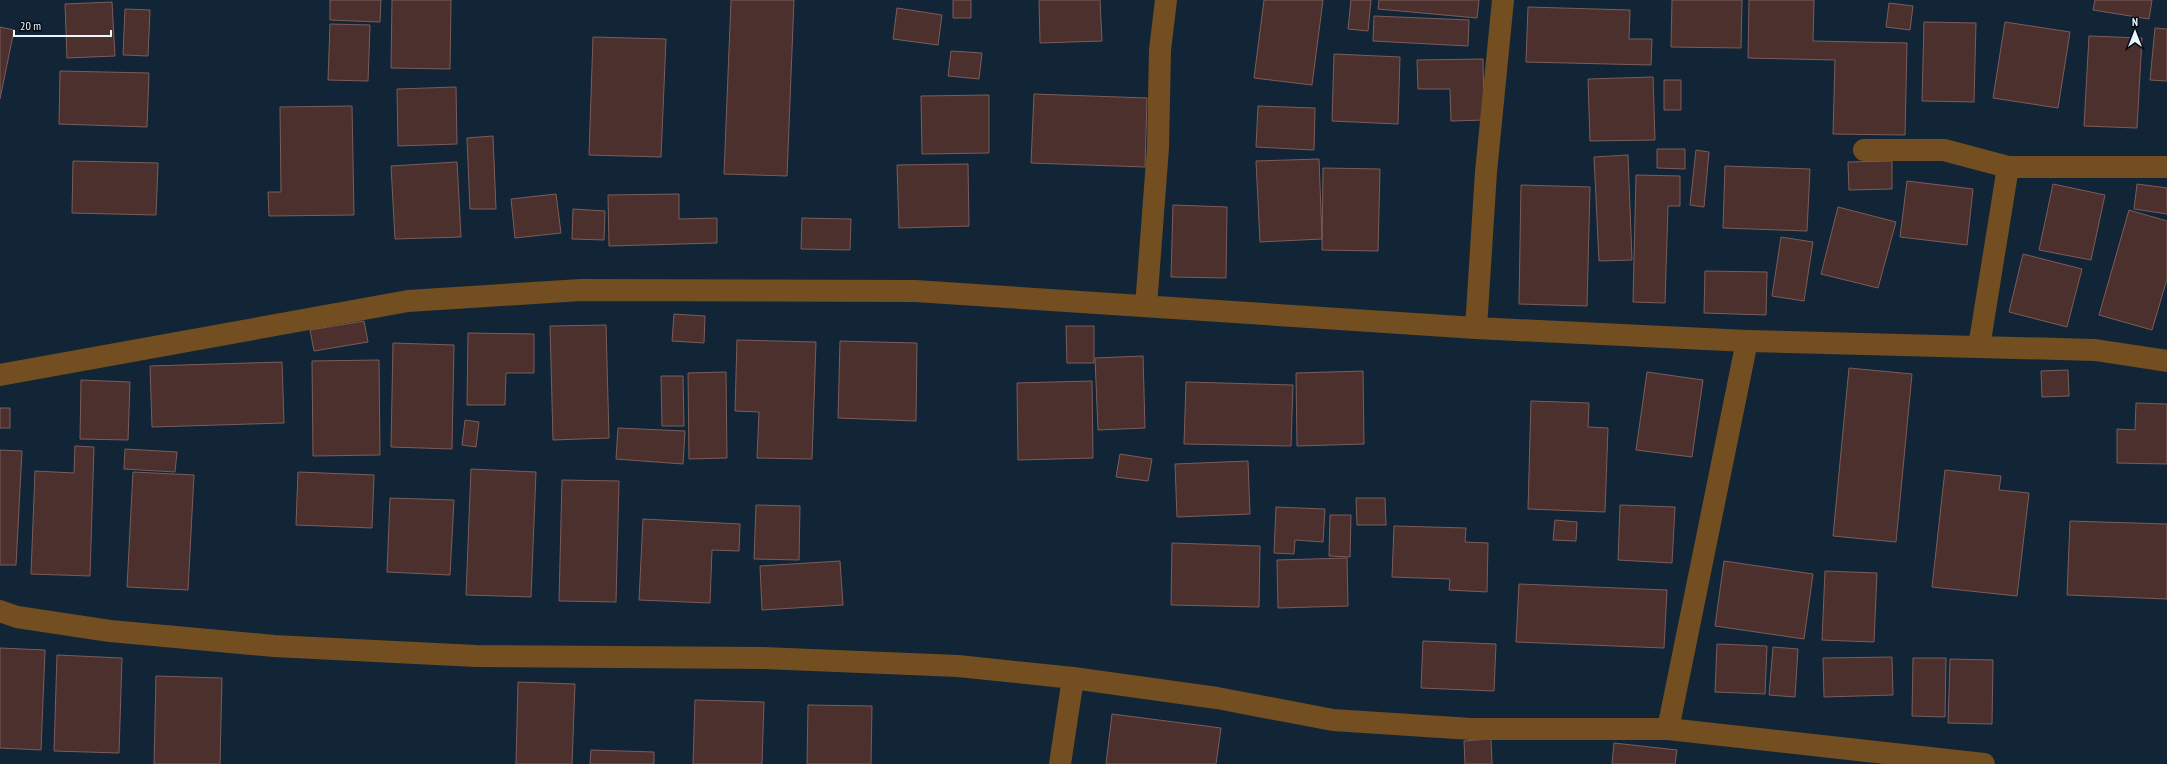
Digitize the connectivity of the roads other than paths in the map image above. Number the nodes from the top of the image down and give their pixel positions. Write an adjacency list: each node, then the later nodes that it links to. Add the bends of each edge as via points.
1 (1166, 0): 6 (street, via 1160,50 1158,148)
2 (1503, 0): 7 (street, via 1486,172)
3 (1864, 150): 4 (street, via 1944,150)
4 (2008, 167): 5 (street); 9 (street)
5 (2167, 167)
6 (1146, 306): 7 (street); 11 (street, via 915,291 581,290 408,301)
7 (1476, 328): 8 (street)
8 (1747, 341): 9 (street); 14 (street)
9 (1979, 347): 10 (street, via 2095,350)
10 (2167, 361)
11 (0, 375)
12 (0, 611): 13 (street, via 17,617 110,631 274,646 476,656 778,659 958,666)
13 (1073, 678): 14 (street, via 1217,698 1333,720 1471,729); 15 (street)
14 (1668, 729): 16 (street)
15 (1060, 764)
16 (1984, 764)

